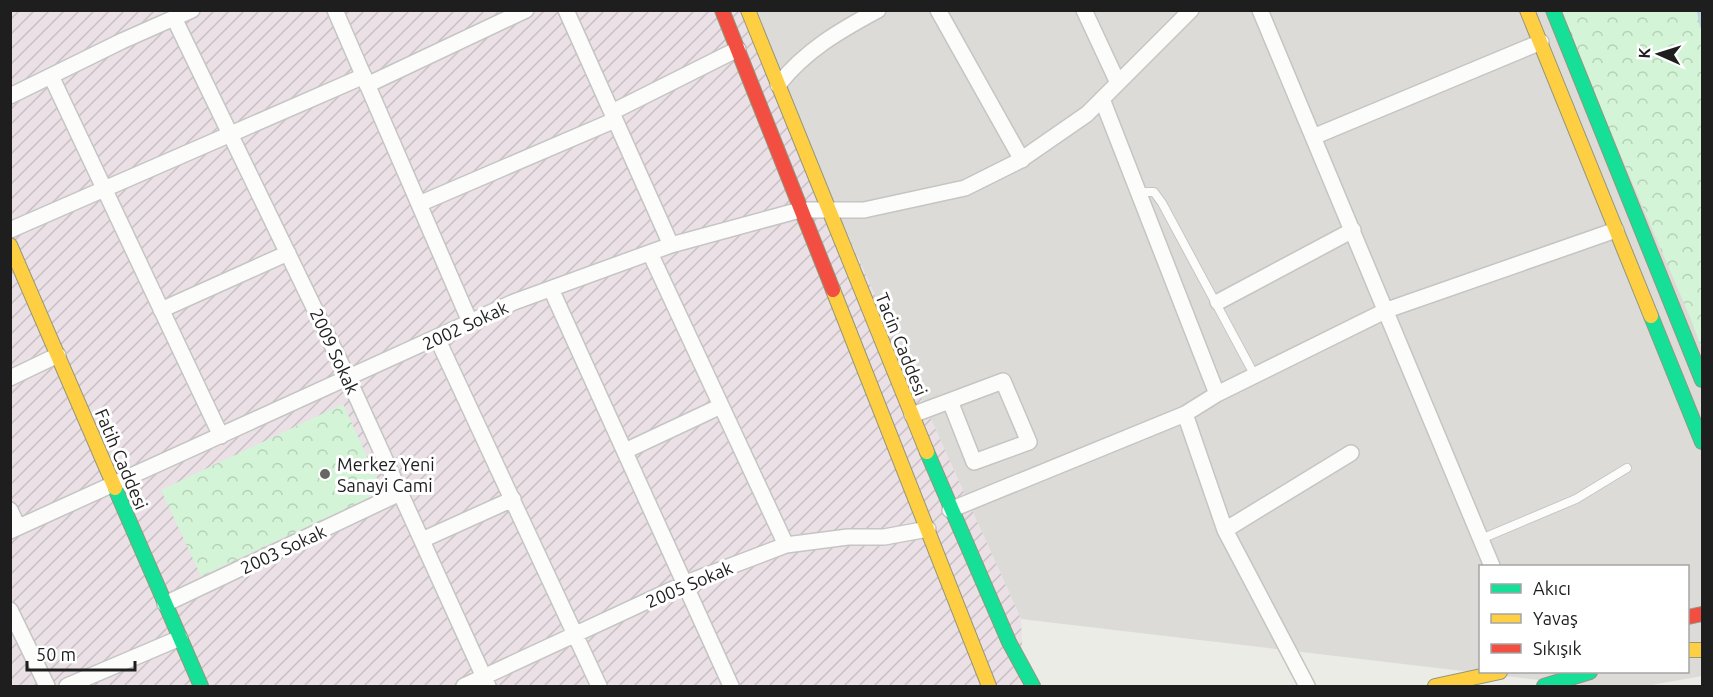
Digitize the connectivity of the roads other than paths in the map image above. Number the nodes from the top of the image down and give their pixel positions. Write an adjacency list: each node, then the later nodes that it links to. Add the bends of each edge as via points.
1 (192, 10): 14 (street)
2 (335, 10): 18 (street)
3 (526, 10): 18 (street)
4 (566, 10): 23 (street)
5 (722, 10): 16 (main road)
6 (748, 10): 20 (main road, Tacin Caddesi)
7 (878, 10): 20 (street, via 798,61)
8 (938, 10): 26 (street)
9 (1084, 10): 19 (street)
10 (1191, 10): 19 (street, 2002 Sokak)
11 (1260, 10): 25 (street)
12 (1527, 10): 15 (main road)
13 (1553, 10): 49 (main road)
14 (174, 18): 17 (street); 24 (street, 2009 Sokak)
15 (1541, 42): 25 (street); 34 (main road)
16 (738, 49): 23 (street); 31 (main road)
17 (51, 76): 21 (street); 27 (street)
18 (365, 81): 24 (street); 29 (street)
19 (1118, 83): 22 (street, 2002 Sokak)
20 (778, 86): 30 (main road, Tacin Caddesi)
21 (10, 96)
22 (1102, 99): 26 (street, 2002 Sokak); 28 (street)
23 (614, 116): 29 (street); 36 (street)
24 (231, 135): 27 (street); 37 (street, 2009 Sokak)
25 (1313, 137): 33 (street)
26 (1022, 160): 30 (street, 2002 Sokak, via 965,188 864,210)
27 (104, 189): 32 (street); 41 (street)
28 (1138, 192): 40 (lane, via 1154,192 1162,203); 50 (street)
29 (419, 204): 43 (street)
30 (831, 208): 31 (street, 2002 Sokak); 54 (main road, Tacin Caddesi)
31 (800, 210): 36 (street, 2002 Sokak); 66 (main road)
32 (10, 230)
33 (1353, 230): 40 (street); 42 (street)
34 (1616, 230): 42 (street); 56 (main road)
35 (10, 245): 45 (main road, Fatih Caddesi)
36 (671, 245): 38 (street, 2002 Sokak)
37 (288, 253): 41 (street); 48 (street, 2009 Sokak)
38 (650, 253): 39 (street, 2002 Sokak); 52 (street)
39 (550, 289): 43 (street, 2002 Sokak); 57 (street)
40 (1218, 302): 46 (lane)
41 (161, 310): 55 (street)
42 (1386, 310): 46 (street); 68 (street)
43 (470, 322): 44 (street, 2002 Sokak)
44 (436, 338): 48 (street, 2002 Sokak); 62 (street)
45 (58, 355): 47 (street); 60 (main road, Fatih Caddesi)
46 (1254, 375): 50 (street)
47 (10, 378)
48 (348, 378): 55 (street, 2002 Sokak); 61 (street, 2009 Sokak)
49 (1702, 380)
50 (1217, 394): 53 (street)
51 (950, 401): 51 (street, via 1003,381 1029,442 974,462); 54 (street)
52 (722, 406): 57 (street); 70 (street)
53 (1185, 414): 64 (street); 67 (street)
54 (912, 415): 64 (main road, Tacin Caddesi)
55 (221, 436): 60 (street, 2002 Sokak)
56 (1702, 442)
57 (625, 451): 72 (street)
58 (1351, 453): 67 (street)
59 (1627, 468): 68 (lane, via 1576,499)
60 (114, 484): 65 (street, 2002 Sokak); 73 (main road, Fatih Caddesi)
61 (400, 493): 69 (street, 2009 Sokak); 73 (street, 2003 Sokak)
62 (513, 499): 69 (street); 75 (street)
63 (10, 510): 65 (street)
64 (950, 510): 87 (main road, Tacin Caddesi)
65 (14, 529)
66 (928, 529): 70 (street, 2005 Sokak, via 884,537); 86 (main road)
67 (1225, 530): 88 (street)
68 (1481, 539): 71 (street)
69 (422, 540): 79 (street, 2009 Sokak)
70 (786, 545): 72 (street, 2005 Sokak)
71 (1491, 565)
72 (686, 584): 75 (street, 2005 Sokak); 85 (street)
73 (165, 604): 76 (main road, Fatih Caddesi)
74 (10, 610): 80 (street)
75 (577, 634): 79 (street, 2005 Sokak); 84 (street)
76 (180, 638): 81 (street); 82 (main road, Fatih Caddesi)
77 (1496, 673): 89 (main road)
78 (1587, 673): 90 (main road)
79 (486, 682): 83 (street, 2005 Sokak)
80 (47, 687)
81 (68, 687)
82 (201, 687)
83 (464, 687)
84 (599, 687)
85 (730, 687)
86 (989, 687)
87 (1034, 687)
88 (1307, 687)
89 (1435, 687)
90 (1544, 687)

